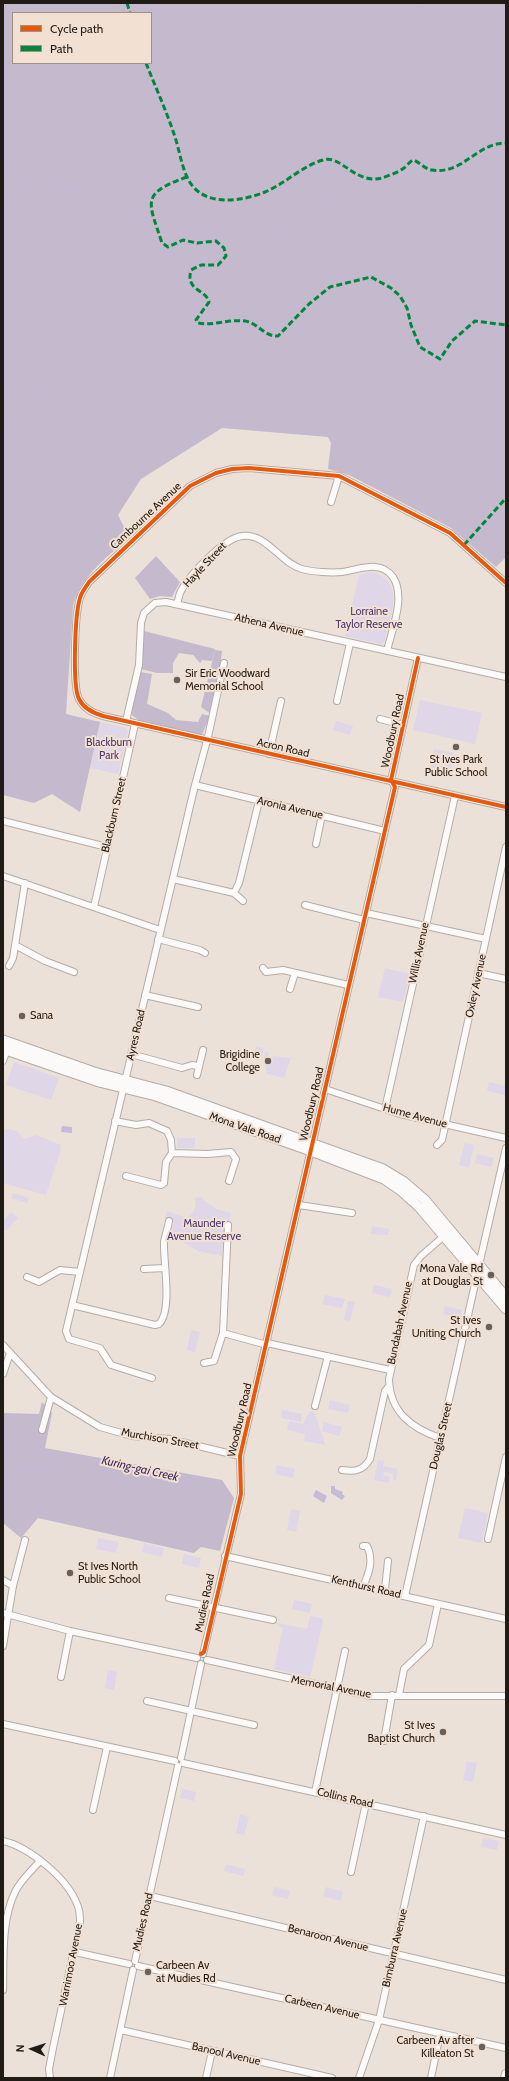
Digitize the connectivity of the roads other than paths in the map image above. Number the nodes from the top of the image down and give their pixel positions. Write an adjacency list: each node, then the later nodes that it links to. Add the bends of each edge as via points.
1 (339, 476): 2 (street); 3 (street, Cambourne Avenue, via 450,533); 13 (street, Cambourne Avenue, via 249,468 216,473 190,486 89,582 80,597 75,685 78,698 95,713)
2 (332, 502)
3 (506, 583)
4 (177, 604): 5 (street, Athena Avenue); 6 (street, Hayle Street, via 187,582 217,551 231,539 253,537 266,543 279,555 302,569 341,572 375,567 385,570 398,587 398,601); 13 (street, Athena Avenue, via 154,603 144,613 139,665)
5 (350, 643): 6 (street, Athena Avenue); 11 (street)
6 (387, 651): 7 (street, Athena Avenue)
7 (418, 658): 9 (street, Athena Avenue); 15 (street, Woodbury Road)
8 (224, 664): 16 (street, Ayres Road)
9 (506, 678)
10 (281, 701): 17 (street)
11 (337, 701)
12 (380, 719): 15 (street)
13 (126, 721): 14 (street, Acron Road)
14 (135, 724): 16 (street, Acron Road); 27 (street, Blackburn Street)
15 (403, 725): 18 (street, Woodbury Road)
16 (207, 739): 17 (street, Acron Road); 19 (street, Ayres Road)
17 (270, 754): 18 (street, Acron Road)
18 (393, 783): 20 (street, Acron Road); 25 (street, Woodbury Road, via 395,787)
19 (195, 785): 21 (street, Aronia Avenue); 30 (street, Ayres Road)
20 (455, 796): 22 (street, Acron Road); 38 (street, Willis Avenue)
21 (259, 801): 23 (street, Aronia Avenue); 32 (street, via 239,883)
22 (506, 807)
23 (322, 816): 25 (street, Aronia Avenue); 26 (street)
24 (3, 821): 27 (street)
25 (385, 831): 36 (street, Woodbury Road)
26 (316, 844)
27 (107, 847): 35 (street, Blackburn Street)
28 (506, 847): 41 (street, Oxley Avenue)
29 (3, 876): 31 (street)
30 (173, 879): 32 (street); 39 (street, Ayres Road)
31 (25, 883): 35 (street); 42 (street)
32 (234, 893): 33 (street)
33 (243, 901)
34 (305, 905): 37 (street)
35 (94, 907): 39 (street)
36 (366, 913): 37 (street, Woodbury Road); 38 (street)
37 (364, 920): 50 (street, Woodbury Road)
38 (425, 926): 41 (street); 63 (street, Willis Avenue)
39 (160, 930): 40 (street, Ayres Road)
40 (158, 939): 43 (street); 52 (street, Ayres Road)
41 (486, 939): 48 (street, Oxley Avenue)
42 (15, 945): 44 (street); 46 (street, via 45,961)
43 (205, 953)
44 (9, 966)
45 (263, 968): 47 (street, via 266,972 283,970)
46 (74, 972)
47 (295, 973): 50 (street); 51 (street)
48 (478, 973): 49 (street); 65 (street, Oxley Avenue)
49 (506, 979)
50 (348, 985): 62 (street, Woodbury Road)
51 (290, 989)
52 (145, 995): 53 (street); 57 (street, Ayres Road)
53 (198, 1006)
54 (3, 1040): 61 (highway, Mona Vale Road)
55 (5, 1049): 58 (street); 61 (highway, Mona Vale Road, via 99,1082)
56 (203, 1050): 59 (street)
57 (131, 1054): 59 (street, via 182,1068); 61 (street, Ayres Road)
58 (3, 1061)
59 (198, 1066): 60 (street)
60 (197, 1075)
61 (124, 1084): 64 (street, Ayres Road); 68 (highway, Mona Vale Road, via 166,1091)
62 (325, 1089): 63 (street, Hume Avenue); 68 (street, Woodbury Road)
63 (385, 1109): 65 (street, Hume Avenue)
64 (115, 1121): 70 (street, via 136,1125 149,1123 167,1131); 81 (street, Ayres Road)
65 (446, 1125): 66 (street, Hume Avenue); 67 (street, Oxley Avenue, via 442,1140)
66 (506, 1138)
67 (437, 1145)
68 (312, 1147): 73 (street, Woodbury Road); 77 (highway, Mona Vale Road, via 384,1179 410,1198); 78 (highway, Mona Vale Road, via 375,1166 403,1181 425,1200)
69 (506, 1151): 78 (street)
70 (172, 1153): 71 (street, via 166,1162 164,1183 161,1185); 72 (street, via 231,1152 236,1159)
71 (126, 1176)
72 (229, 1181)
73 (299, 1205): 74 (street); 88 (street, Woodbury Road)
74 (352, 1213)
75 (169, 1221): 79 (street, via 164,1242)
76 (228, 1226): 87 (street)
77 (444, 1236): 82 (highway, Mona Vale Road); 93 (street, Bundabah Avenue, via 414,1265)
78 (479, 1265): 84 (highway, Mona Vale Road)
79 (165, 1268): 80 (street); 85 (street, via 164,1311 161,1321 155,1325)
80 (144, 1269)
81 (80, 1272): 83 (street, via 60,1270 39,1282); 85 (street, Ayres Road)
82 (477, 1275): 86 (highway, Mona Vale Road); 102 (street, Douglas Street)
83 (27, 1277)
84 (506, 1297)
85 (72, 1305): 95 (street, Ayres Road, via 66,1331 69,1339 100,1348 111,1365)
86 (506, 1309)
87 (222, 1333): 88 (street); 92 (street, via 214,1361)
88 (267, 1344): 91 (street); 103 (street, Woodbury Road)
89 (3, 1345): 90 (street, Murchison Street)
90 (10, 1353): 94 (street); 97 (street, Murchison Street)
91 (328, 1356): 93 (street); 99 (street)
92 (204, 1363)
93 (390, 1370): 96 (street, Bundabah Avenue)
94 (3, 1374)
95 (152, 1378)
96 (389, 1386): 98 (street); 100 (street, Bundabah Avenue, via 385,1391)
97 (51, 1398): 101 (street); 103 (street, Murchison Street, via 100,1427 132,1436 169,1439)
98 (394, 1405): 100 (street); 102 (street, via 408,1423)
99 (315, 1406)
100 (381, 1408): 105 (street, Bundabah Avenue, via 370,1459 366,1466 354,1471)
101 (42, 1430)
102 (440, 1438): 115 (street, Douglas Street)
103 (240, 1456): 109 (street, Woodbury Road, via 241,1494)
104 (506, 1457): 106 (street)
105 (342, 1470)
106 (488, 1539)
107 (25, 1540): 112 (street)
108 (363, 1546): 113 (street, via 366,1546 371,1560)
109 (225, 1556): 113 (street, Kenthurst Road); 118 (street, Mudies Road)
110 (388, 1561): 114 (street)
111 (3, 1580): 112 (street)
112 (13, 1586): 119 (street)
113 (363, 1587): 114 (street, Kenthurst Road)
114 (386, 1592): 115 (street, Kenthurst Road)
115 (405, 1596): 117 (street, Kenthurst Road)
116 (169, 1598): 118 (street)
117 (438, 1604): 121 (street, Kenthurst Road); 129 (street, via 429,1646 404,1669)
118 (213, 1607): 120 (street); 125 (street, Mudies Road)
119 (6, 1614): 122 (street); 123 (street)
120 (273, 1620)
121 (506, 1620)
122 (70, 1631): 125 (street); 127 (street)
123 (3, 1646)
124 (345, 1651): 128 (street)
125 (200, 1656): 126 (street, via 198,1662)
126 (204, 1662): 128 (street, Memorial Avenue); 132 (street, Mudies Road)
127 (61, 1677)
128 (338, 1689): 129 (street, Memorial Avenue, via 370,1696); 138 (street)
129 (396, 1695): 130 (street, Memorial Avenue); 135 (street)
130 (506, 1696)
131 (147, 1701): 132 (street)
132 (190, 1711): 134 (street); 137 (street, Mudies Road)
133 (3, 1724): 136 (street, Collins Road)
134 (254, 1725)
135 (384, 1741)
136 (107, 1747): 137 (street, Collins Road); 140 (street)
137 (179, 1762): 138 (street, Collins Road); 146 (street, Mudies Road)
138 (315, 1792): 139 (street, Collins Road)
139 (366, 1803): 141 (street, Collins Road); 145 (street)
140 (92, 1810)
141 (424, 1816): 142 (street, Collins Road); 148 (street, Bimburra Avenue)
142 (506, 1834)
143 (3, 1841): 144 (street, Warrimoo Avenue, via 25,1849)
144 (40, 1861): 147 (street, Warrimoo Avenue, via 66,1885 78,1905 80,1922); 151 (street, via 19,1885 12,1898 6,1928)
145 (351, 1872)
146 (150, 1896): 148 (street, Benaroon Avenue); 149 (street, Mudies Road)
147 (75, 1952): 149 (street, Carbeen Avenue); 158 (street, Warrimoo Avenue, via 53,2048)
148 (393, 1954): 150 (street, Benaroon Avenue); 152 (street, Bimburra Avenue)
149 (134, 1965): 152 (street, Carbeen Avenue); 153 (street, Mudies Road)
150 (506, 1980)
151 (3, 1990)
152 (378, 2020): 154 (street, Carbeen Avenue); 162 (street, Bimburra Avenue)
153 (121, 2030): 156 (street, Banool Avenue); 159 (street, Mudies Road)
154 (440, 2034): 155 (street, Carbeen Avenue); 163 (street)
155 (506, 2048)
156 (212, 2051): 160 (street); 161 (street, Banool Avenue)
157 (506, 2074): 164 (main road)
158 (50, 2078)
159 (110, 2078)
160 (206, 2078)
161 (332, 2078)
162 (360, 2078)
163 (431, 2078)
164 (505, 2078)

